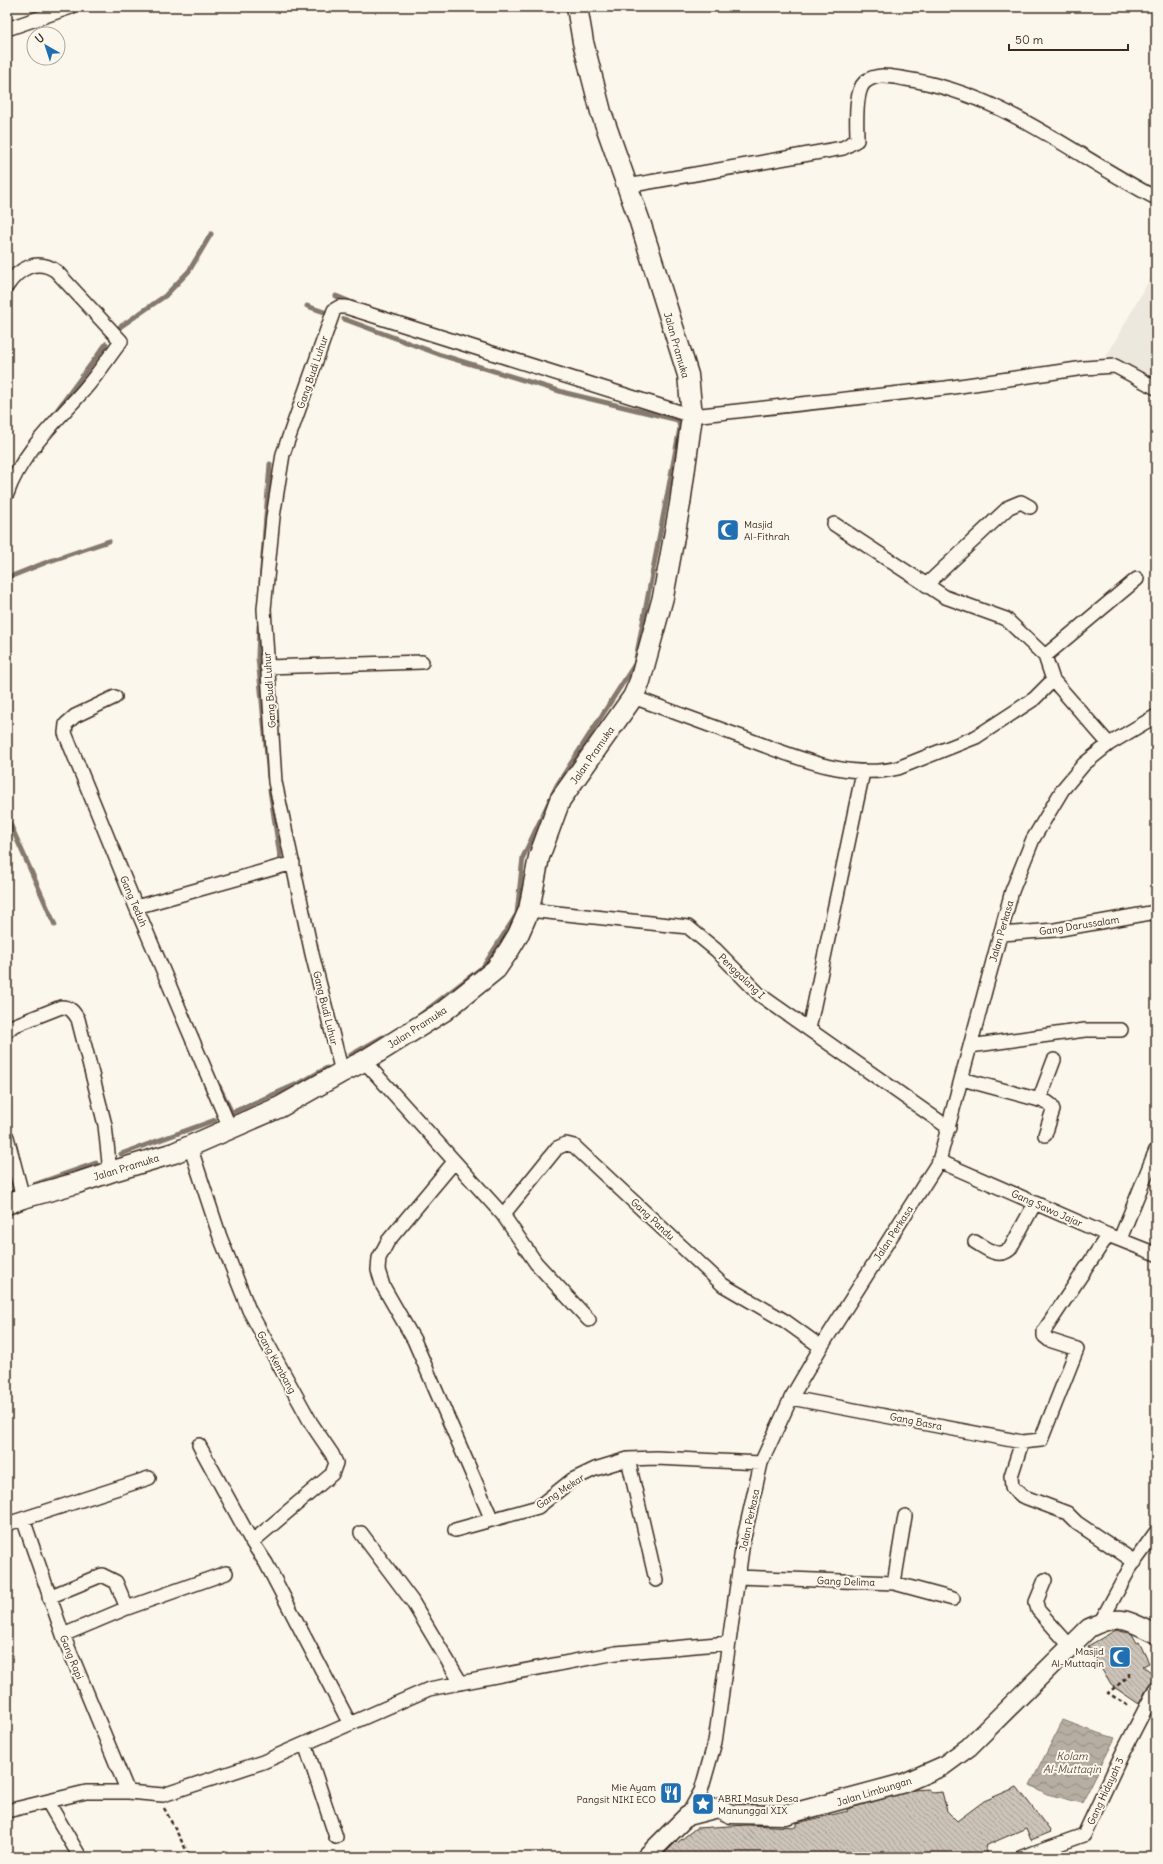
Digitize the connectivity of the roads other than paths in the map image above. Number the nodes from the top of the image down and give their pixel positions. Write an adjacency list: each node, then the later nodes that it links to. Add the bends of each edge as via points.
1 (71, 7): 3 (street)
2 (577, 7): 4 (main road, Jalan Pramuka, via 601,112)
3 (7, 29)
4 (627, 186): 5 (street, via 843,148 857,140 860,89 866,81 882,75 932,83 1010,112); 8 (main road, Jalan Pramuka, via 688,375)
5 (1156, 198)
6 (7, 286): 9 (street, via 22,269 34,265 49,266 56,270 121,341 86,388 36,443 11,482)
7 (1156, 388): 8 (street, via 1116,366)
8 (692, 416): 16 (street, Gang Budi Luhur, via 346,307 339,307 334,310 283,454 273,517 264,609); 19 (main road, Jalan Pramuka, via 680,504 663,597 640,681)
9 (7, 494)
10 (1030, 507): 13 (street, via 1021,502 1008,507)
11 (834, 524): 13 (street)
12 (1138, 579): 14 (street)
13 (926, 585): 14 (street, via 944,597 1006,619)
14 (1045, 656): 17 (street)
15 (422, 662): 16 (street)
16 (268, 667): 23 (street, Gang Budi Luhur, via 275,782)
17 (1053, 680): 21 (street); 22 (street, via 1034,700 976,737 898,768)
18 (114, 697): 24 (street, Gang Teduh, via 75,716 66,724 65,733)
19 (633, 697): 22 (street, via 810,762); 25 (main road, Jalan Pramuka, via 560,800 539,857)
20 (1156, 716): 21 (street, Jalan Perkasa)
21 (1109, 744): 27 (street, Jalan Perkasa, via 1084,764 1063,788 1033,839 1012,891)
22 (863, 772): 28 (street)
23 (293, 863): 24 (street); 34 (street, Gang Budi Luhur, via 312,954)
24 (136, 907): 37 (street, Gang Teduh)
25 (529, 910): 28 (street, Penggalang I, via 688,927 716,950 760,995); 33 (main road, Jalan Pramuka, via 518,935 496,969 444,1011)
26 (1156, 912): 27 (street, Gang Darussalam, via 1055,930)
27 (1001, 934): 31 (street, Jalan Perkasa)
28 (809, 1029): 38 (street, Penggalang I)
29 (1120, 1030): 31 (street, via 1085,1030)
30 (7, 1031): 45 (street, via 13,1026 60,1007 68,1007 73,1011 78,1019 105,1125)
31 (970, 1046): 35 (street, Jalan Perkasa)
32 (1054, 1060): 36 (street)
33 (364, 1061): 34 (main road, Jalan Pramuka); 44 (street)
34 (342, 1072): 37 (main road, Jalan Pramuka, via 280,1107)
35 (962, 1079): 36 (street); 38 (street, Jalan Perkasa)
36 (1039, 1100): 39 (street, via 1051,1105 1053,1110)
37 (230, 1128): 41 (main road, Jalan Pramuka)
38 (949, 1128): 43 (street, Jalan Perkasa)
39 (1045, 1135)
40 (7, 1137): 46 (street)
41 (190, 1146): 45 (main road, Jalan Pramuka); 67 (street, Gang Kembang, via 220,1237 249,1310 336,1463 332,1474)
42 (1156, 1150): 49 (street)
43 (939, 1161): 47 (street, Gang Sawo Jajar); 53 (street, Jalan Perkasa)
44 (454, 1162): 48 (street); 62 (street, via 388,1241 379,1258 378,1270 383,1286 414,1340)
45 (110, 1172): 46 (main road, Jalan Pramuka)
46 (15, 1201)
47 (1035, 1203): 49 (street, Gang Sawo Jajar); 50 (street, via 1010,1249 1004,1254 997,1254)
48 (503, 1215): 52 (street, via 536,1263); 53 (street, Gang Pandu, via 557,1148 566,1144 574,1146 723,1285 785,1321)
49 (1114, 1237): 51 (street, Gang Sawo Jajar); 55 (street, Gang Basra, via 1044,1331 1044,1336 1049,1340 1077,1349 1041,1440)
50 (975, 1242)
51 (1156, 1254)
52 (589, 1320)
53 (821, 1347): 54 (street, Jalan Perkasa)
54 (791, 1398): 55 (street, Gang Basra); 58 (street, Jalan Perkasa)
55 (1022, 1442): 68 (street, via 1011,1476 1012,1487 1022,1496 1067,1513 1077,1523)
56 (199, 1445): 67 (street)
57 (628, 1459): 58 (street, Gang Mekar); 62 (street, Gang Mekar, via 595,1468 572,1480 538,1507); 71 (street)
58 (761, 1463): 70 (street, Jalan Perkasa, via 743,1542)
59 (149, 1478): 61 (street)
60 (904, 1516): 73 (street)
61 (23, 1519): 63 (street); 74 (street, Gang Rapi)
62 (492, 1520): 64 (street, Gang Mekar)
63 (7, 1524)
64 (455, 1530)
65 (1156, 1532): 68 (street)
66 (361, 1533): 82 (street, via 412,1601)
67 (252, 1542): 84 (street, via 266,1563)
68 (1135, 1562): 77 (street)
69 (226, 1573): 76 (street)
70 (738, 1577): 73 (street, Gang Delima); 80 (street, Jalan Perkasa)
71 (656, 1580)
72 (1044, 1580): 81 (street, via 1036,1602 1038,1610)
73 (894, 1583): 75 (street, Gang Delima)
74 (49, 1597): 76 (street, via 102,1575 116,1582); 79 (street, Gang Rapi)
75 (953, 1599)
76 (127, 1608): 79 (street)
77 (1100, 1622): 78 (street, Jalan Limbungan, via 1122,1619); 81 (street, Jalan Limbungan, via 1089,1628)
78 (1156, 1634)
79 (63, 1635): 87 (street, Gang Rapi)
80 (729, 1643): 82 (street, via 616,1653); 86 (street, Jalan Perkasa, via 715,1742)
81 (1070, 1646): 89 (street, Jalan Limbungan, via 969,1747 943,1766 904,1783 785,1815 731,1814)
82 (461, 1683): 84 (street, via 429,1689)
83 (1156, 1688): 95 (street, Gang Hidayah 3, via 1084,1835)
84 (350, 1724): 85 (street)
85 (305, 1744): 87 (street, via 263,1762 163,1794); 92 (street)
86 (701, 1791): 89 (street); 91 (street, Jalan Perkasa)
87 (128, 1792): 88 (street, via 86,1792)
88 (48, 1802): 90 (street); 93 (street)
89 (718, 1808): 91 (street)
90 (7, 1811)
91 (687, 1816): 94 (street)
92 (336, 1837)
93 (80, 1857)
94 (646, 1857)
95 (1022, 1857)

